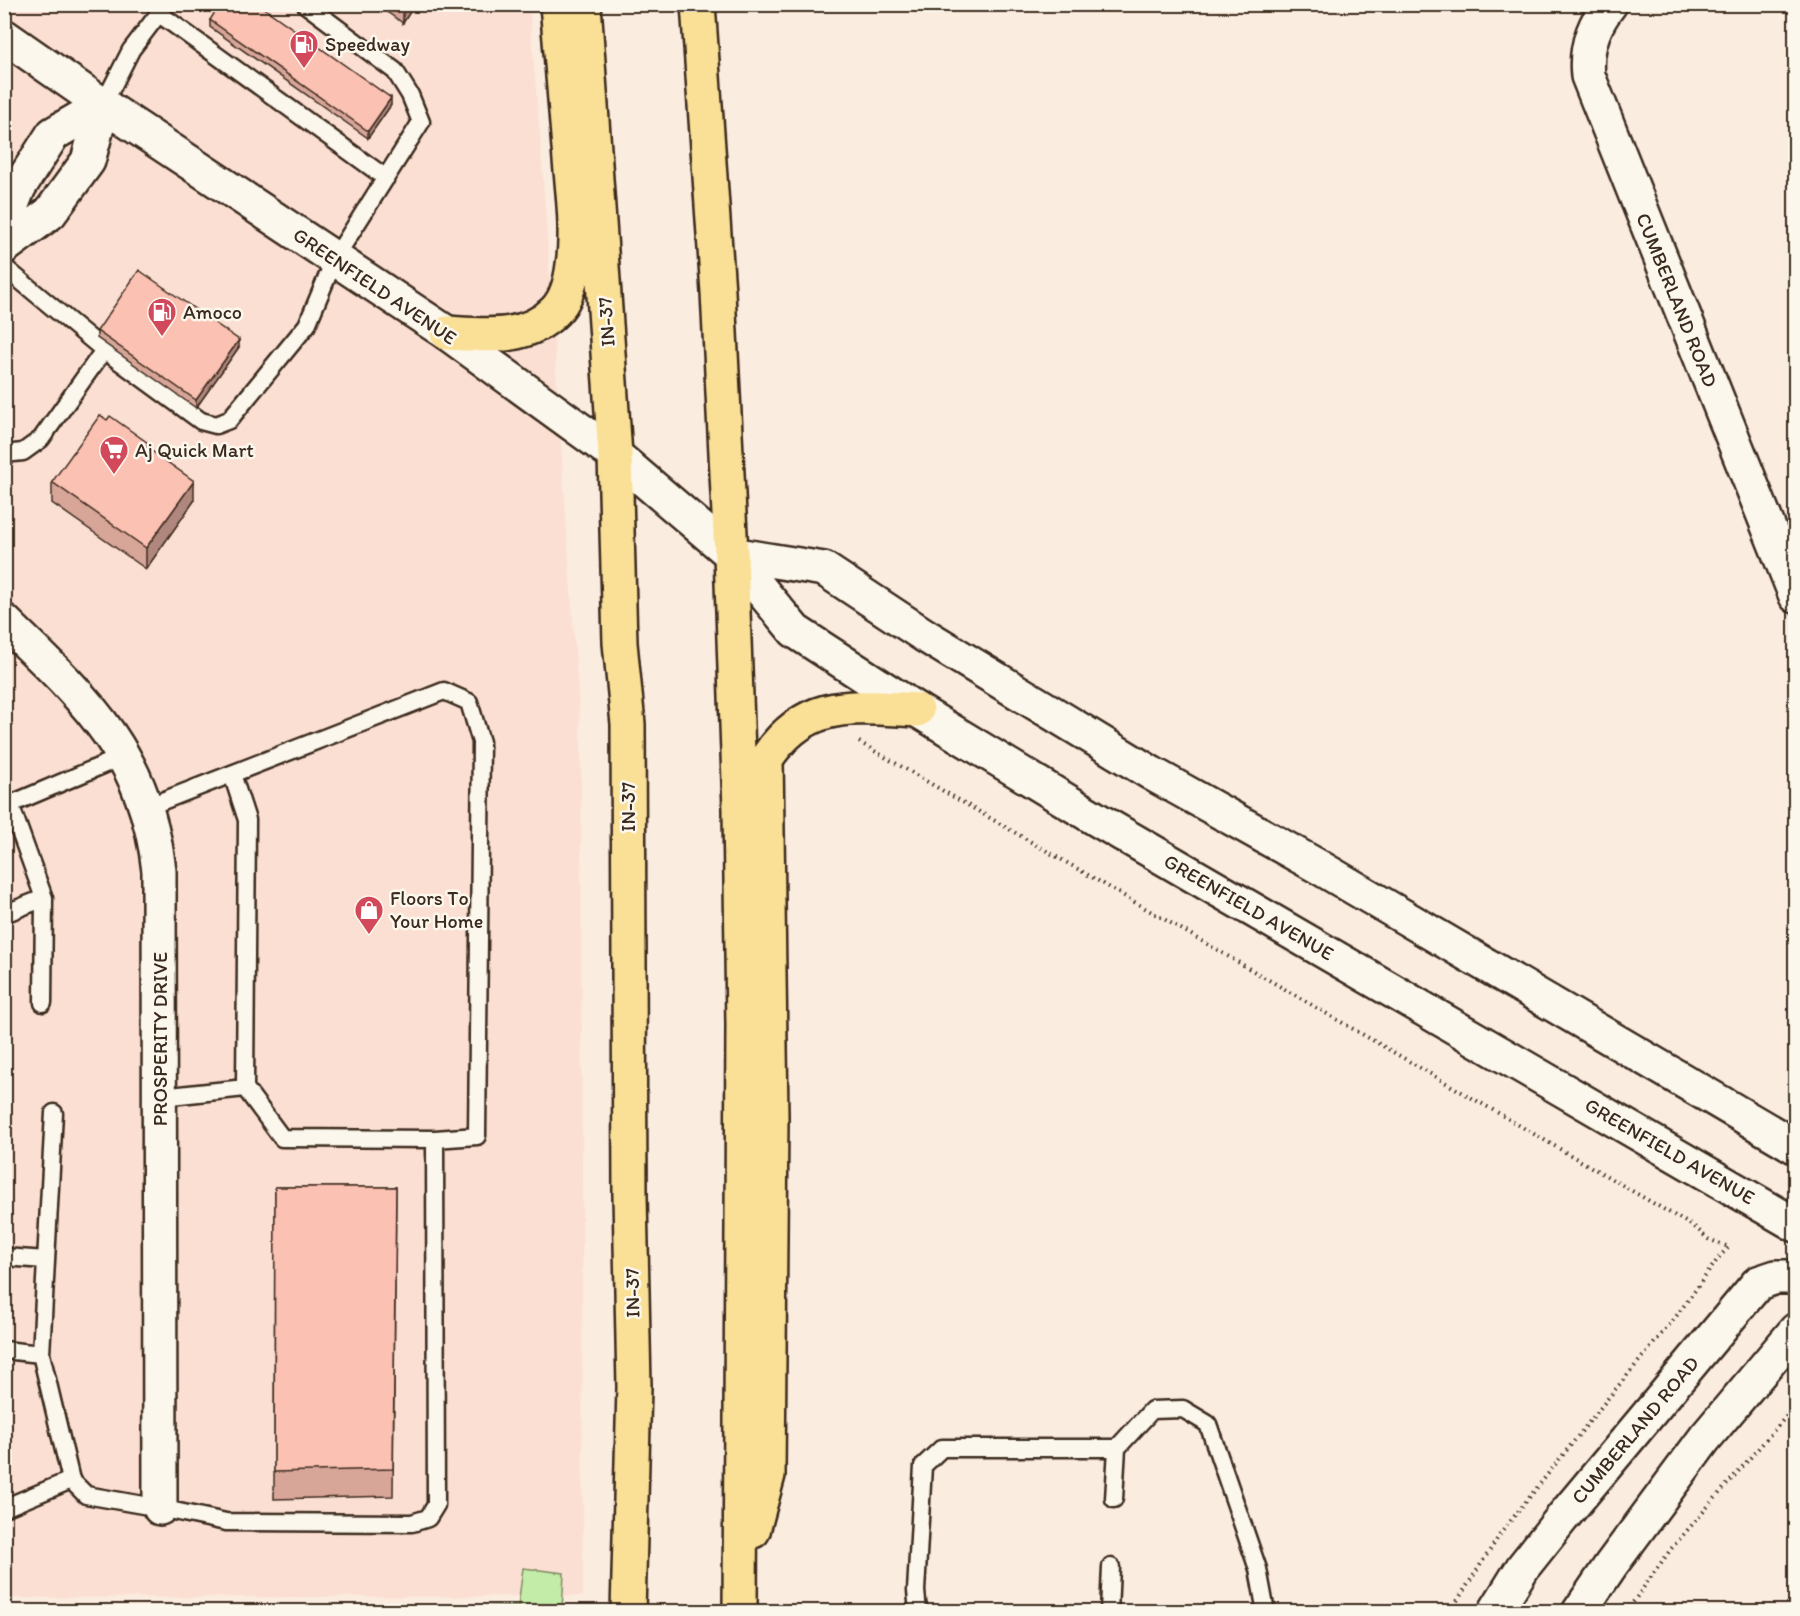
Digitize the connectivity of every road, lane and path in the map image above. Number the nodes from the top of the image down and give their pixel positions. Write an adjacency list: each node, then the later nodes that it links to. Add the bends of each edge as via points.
1 (305, 4): 9 (lane, via 394,71 410,95 421,122)
2 (557, 4): 15 (highway, via 574,244 565,299 546,319 520,332 498,336)
3 (584, 4): 18 (highway, IN-37)
4 (698, 4): 19 (highway)
5 (1610, 4): 20 (main road, CUMBERLAND ROAD, via 1590,41 1588,76)
6 (162, 9): 8 (lane, via 131,50); 9 (lane)
7 (4, 36): 8 (main road, GREENFIELD AVENUE)
8 (103, 105): 10 (main road, via 53,134); 12 (main road, via 88,161 50,213); 13 (main road, GREENFIELD AVENUE)
9 (386, 178): 13 (lane)
10 (12, 182): 11 (main road)
11 (4, 225)
12 (4, 247)
13 (335, 258): 15 (main road, GREENFIELD AVENUE); 16 (lane, via 307,325 229,420 216,425 201,421)
14 (4, 267): 16 (lane)
15 (447, 333): 18 (main road, GREENFIELD AVENUE)
16 (104, 350): 17 (lane, via 41,439 23,452)
17 (4, 454)
18 (615, 455): 19 (main road, GREENFIELD AVENUE); 51 (highway, IN-37, via 620,643 628,736 634,1387)
19 (731, 555): 22 (main road, GREENFIELD AVENUE, via 795,631); 35 (main road, via 824,569 924,635 1151,773); 50 (highway, via 743,1025)
20 (1796, 596)
21 (4, 621): 24 (main road, PROSPERITY DRIVE, via 89,706)
22 (917, 710): 36 (main road, GREENFIELD AVENUE, via 1108,826); 50 (highway, via 867,708 816,714 790,729 766,759 771,1117 768,1475)
23 (853, 739): 56 (path, via 1696,1228 1708,1239 1729,1247 1501,1533)
24 (124, 756): 26 (lane); 27 (main road, PROSPERITY DRIVE)
25 (232, 774): 27 (lane); 31 (lane, via 247,820); 34 (lane, via 444,691 469,702 481,742 477,1136)
26 (8, 805): 28 (lane)
27 (147, 807): 32 (main road, PROSPERITY DRIVE, via 159,871)
28 (44, 898): 29 (lane); 30 (lane)
29 (4, 914)
30 (43, 1003)
31 (245, 1088): 32 (lane); 34 (lane, via 282,1138)
32 (161, 1097): 48 (main road, PROSPERITY DRIVE)
33 (54, 1113): 38 (lane)
34 (435, 1140): 48 (lane, via 436,1505 428,1518 412,1523 226,1522)
35 (1796, 1147)
36 (1796, 1224)
37 (4, 1257): 38 (lane)
38 (46, 1260): 42 (lane)
39 (1796, 1277): 57 (main road, CUMBERLAND ROAD, via 1776,1277 1758,1283 1562,1518)
40 (1796, 1330): 58 (main road, via 1705,1438)
41 (4, 1350): 42 (lane)
42 (41, 1354): 45 (lane)
43 (1796, 1405): 59 (path, via 1671,1549)
44 (1117, 1448): 46 (lane); 53 (lane, via 942,1448 923,1466); 55 (lane, via 1152,1410 1184,1409 1208,1424 1258,1569)
45 (71, 1480): 47 (lane); 48 (lane, via 86,1495)
46 (1114, 1499)
47 (4, 1508)
48 (160, 1508)
49 (1111, 1567): 54 (lane)
50 (741, 1576): 52 (highway)
51 (628, 1611)
52 (740, 1611)
53 (918, 1611)
54 (1109, 1611)
55 (1266, 1611)
56 (1450, 1611)
57 (1495, 1611)
58 (1580, 1611)
59 (1626, 1611)

